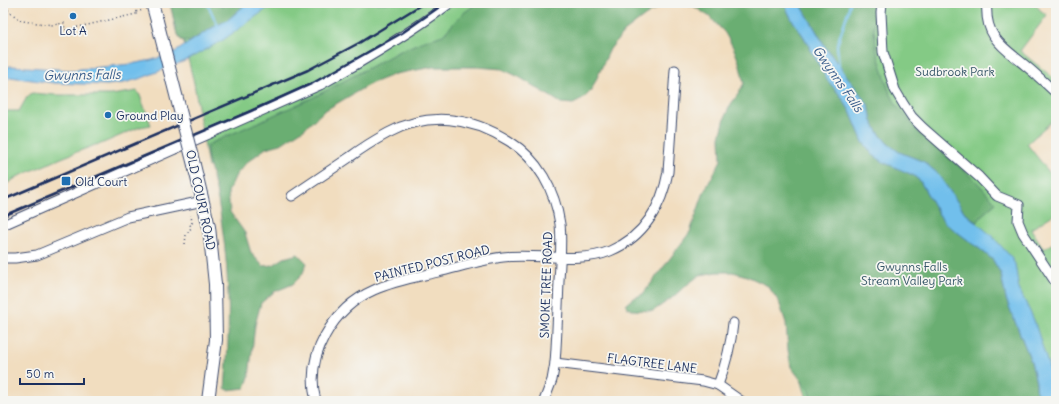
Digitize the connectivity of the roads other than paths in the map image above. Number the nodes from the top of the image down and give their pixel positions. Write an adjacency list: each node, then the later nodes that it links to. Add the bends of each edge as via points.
1 (152, 3): 8 (main road, OLD COURT ROAD, bridge)
2 (450, 3): 9 (street, via 413,30 320,86)
3 (882, 3): 12 (street, via 883,52 895,90 904,105 923,128 998,196 1019,206 1018,221 1023,233)
4 (987, 3): 6 (street, via 989,24 1001,46)
5 (675, 70): 10 (street, PAINTED POST ROAD, via 668,172 656,210 637,235 611,250 585,257)
6 (1056, 93)
7 (292, 196): 10 (street, SMOKE TREE ROAD, via 389,132 429,120 467,122 497,133 526,154 536,166 548,185 557,210)
8 (203, 201): 11 (street, via 128,217 37,255); 16 (main road, OLD COURT ROAD, via 212,248 215,284 216,340)
9 (3, 225)
10 (561, 257): 14 (street, SMOKE TREE ROAD); 17 (street, PAINTED POST ROAD, via 528,256 482,261 386,285 363,295 342,313 320,345 314,372)
11 (3, 258)
12 (1056, 283)
13 (734, 323): 15 (street, via 731,345)
14 (555, 363): 15 (street, FLAGTREE LANE, via 696,380); 18 (street, SMOKE TREE ROAD)
15 (718, 385): 19 (street, FLAGTREE LANE)
16 (208, 401)
17 (316, 401)
18 (544, 401)
19 (741, 401)

